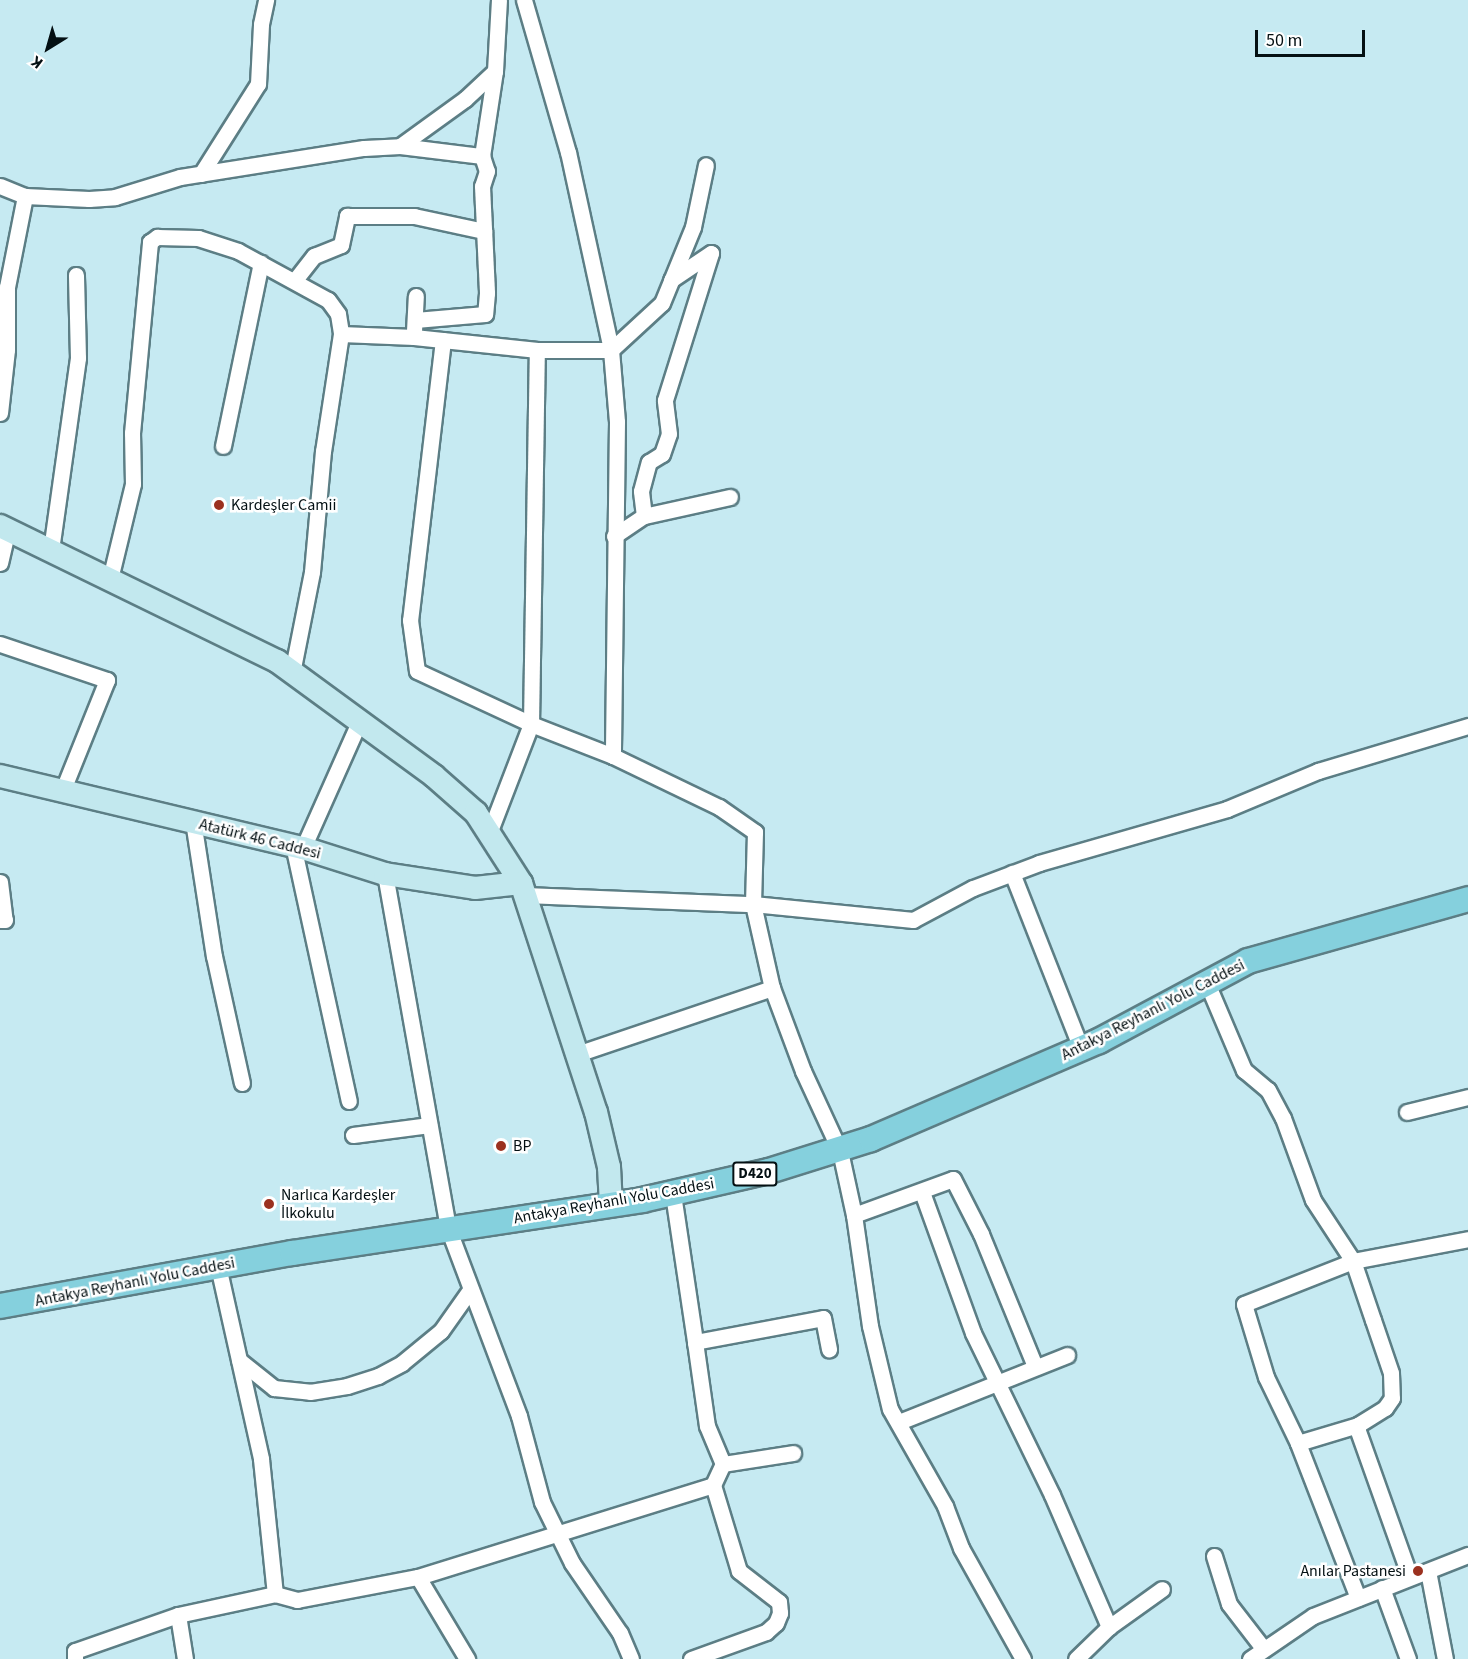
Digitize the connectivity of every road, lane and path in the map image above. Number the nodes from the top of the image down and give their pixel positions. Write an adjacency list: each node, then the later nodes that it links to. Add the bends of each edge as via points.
1 (266, 0): 8 (street, via 258,84)
2 (524, 0): 22 (street, via 568,153)
3 (496, 1): 4 (street)
4 (495, 71): 5 (street, via 465,99); 6 (street)
5 (400, 146): 6 (street); 8 (street)
6 (482, 156): 11 (street, via 487,171 482,186)
7 (706, 165): 15 (street, via 693,227)
8 (201, 174): 10 (street, via 115,197)
9 (0, 186): 10 (street)
10 (25, 196): 23 (street, via 7,286 7,351)
11 (484, 231): 14 (street, via 414,216 347,216 341,245 314,256); 17 (street, via 485,314)
12 (261, 262): 14 (street); 24 (street); 31 (street, via 198,238 157,237 150,242 132,433 133,484)
13 (76, 275): 29 (street, via 78,358)
14 (295, 280): 18 (street, via 328,300 338,314)
15 (671, 280): 22 (street, via 662,303); 26 (street, via 711,253 665,400 669,434 662,454 649,462 641,491)
16 (416, 296): 17 (street)
17 (415, 320): 19 (street)
18 (341, 334): 19 (street); 33 (street, via 323,451 312,572)
19 (414, 337): 20 (street)
20 (443, 340): 21 (street); 35 (street, via 410,620 417,670)
21 (537, 350): 22 (street); 35 (street)
22 (610, 350): 28 (street, via 617,422)
23 (0, 413)
24 (224, 446)
25 (730, 496): 26 (street)
26 (644, 516): 28 (street)
27 (4, 528): 29 (main road); 30 (street)
28 (614, 536): 37 (street)
29 (51, 550): 31 (main road)
30 (0, 563)
31 (110, 579): 33 (main road)
32 (0, 644): 39 (street, via 107,680)
33 (292, 673): 34 (main road)
34 (360, 720): 41 (main road, via 476,813); 42 (street)
35 (531, 724): 37 (street); 41 (street)
36 (1468, 726): 43 (street, via 1318,771 1227,809)
37 (613, 756): 48 (street, via 719,807 755,832)
38 (0, 776): 39 (main road, Atatürk 46 Caddesi)
39 (62, 792): 40 (main road, Atatürk 46 Caddesi)
40 (193, 821): 42 (main road, Atatürk 46 Caddesi); 54 (street, via 214,956)
41 (488, 836): 46 (main road)
42 (298, 846): 44 (main road, Atatürk 46 Caddesi); 56 (street)
43 (1012, 873): 48 (street, via 973,888 913,920); 52 (street)
44 (385, 874): 46 (main road, Atatürk 46 Caddesi, via 475,888); 58 (street)
45 (0, 882): 49 (street, via 5,920)
46 (523, 889): 48 (street); 53 (main road)
47 (1468, 899): 50 (main road, Antakya Reyhanlı Yolu Caddesi / D420, via 1248,961)
48 (753, 904): 51 (street)
49 (0, 920)
50 (1207, 983): 52 (main road, Antakya Reyhanlı Yolu Caddesi / D420); 67 (street, via 1244,1070 1268,1090 1283,1118 1314,1200)
51 (772, 988): 53 (street); 60 (street, via 803,1071)
52 (1081, 1048): 60 (main road, Antakya Reyhanlı Yolu Caddesi / D420)
53 (578, 1054): 63 (main road, via 609,1167)
54 (242, 1083)
55 (1468, 1097): 57 (street)
56 (349, 1101)
57 (1407, 1112)
58 (429, 1125): 59 (street); 65 (street)
59 (352, 1135)
60 (840, 1151): 62 (main road, Antakya Reyhanlı Yolu Caddesi / D420); 64 (street)
61 (921, 1192): 64 (street); 75 (street, via 953,1179 981,1233); 76 (street, via 973,1333)
62 (673, 1194): 63 (main road, Antakya Reyhanlı Yolu Caddesi / D420); 71 (street)
63 (611, 1204): 65 (main road, Antakya Reyhanlı Yolu Caddesi / D420)
64 (854, 1215): 77 (street, via 870,1326 890,1409)
65 (448, 1228): 68 (main road, Antakya Reyhanlı Yolu Caddesi / D420); 69 (street)
66 (1468, 1239): 67 (street)
67 (1353, 1261): 78 (street, via 1391,1373 1392,1398 1385,1408); 79 (street, via 1244,1304 1266,1377)
68 (218, 1266): 70 (main road, Antakya Reyhanlı Yolu Caddesi / D420); 74 (street)
69 (470, 1290): 74 (street, via 441,1331 386,1372 347,1386 310,1392 274,1388); 83 (street, via 500,1361 542,1502)
70 (0, 1306)
71 (695, 1342): 72 (street, via 823,1318); 81 (street, via 707,1426)
72 (829, 1349)
73 (1067, 1355): 75 (street)
74 (239, 1360): 91 (street, via 261,1459)
75 (1035, 1366): 76 (street)
76 (997, 1385): 77 (street); 94 (street, via 1052,1495)
77 (899, 1422): 101 (street)
78 (1359, 1425): 79 (street); 88 (street)
79 (1298, 1443): 92 (street)
80 (792, 1453): 81 (street)
81 (723, 1464): 82 (street)
82 (713, 1485): 83 (street); 100 (street, via 739,1571 778,1602 780,1613 766,1632)
83 (556, 1531): 87 (street); 99 (street, via 572,1563 620,1633)
84 (1468, 1555): 86 (street)
85 (1214, 1556): 95 (street, via 1229,1604)
86 (1428, 1571): 88 (street); 105 (street)
87 (418, 1577): 91 (street, via 297,1600); 98 (street)
88 (1410, 1577): 89 (street)
89 (1382, 1588): 92 (street); 104 (street)
90 (1162, 1589): 94 (street)
91 (275, 1594): 93 (street)
92 (1358, 1598): 95 (street, via 1314,1616)
93 (178, 1615): 96 (street, via 75,1651); 97 (street)
94 (1108, 1627): 102 (street)
95 (1263, 1648): 103 (street)
96 (75, 1659)
97 (185, 1659)
98 (467, 1659)
99 (631, 1659)
100 (691, 1659)
101 (1023, 1659)
102 (1076, 1659)
103 (1250, 1659)
104 (1408, 1659)
105 (1446, 1659)

